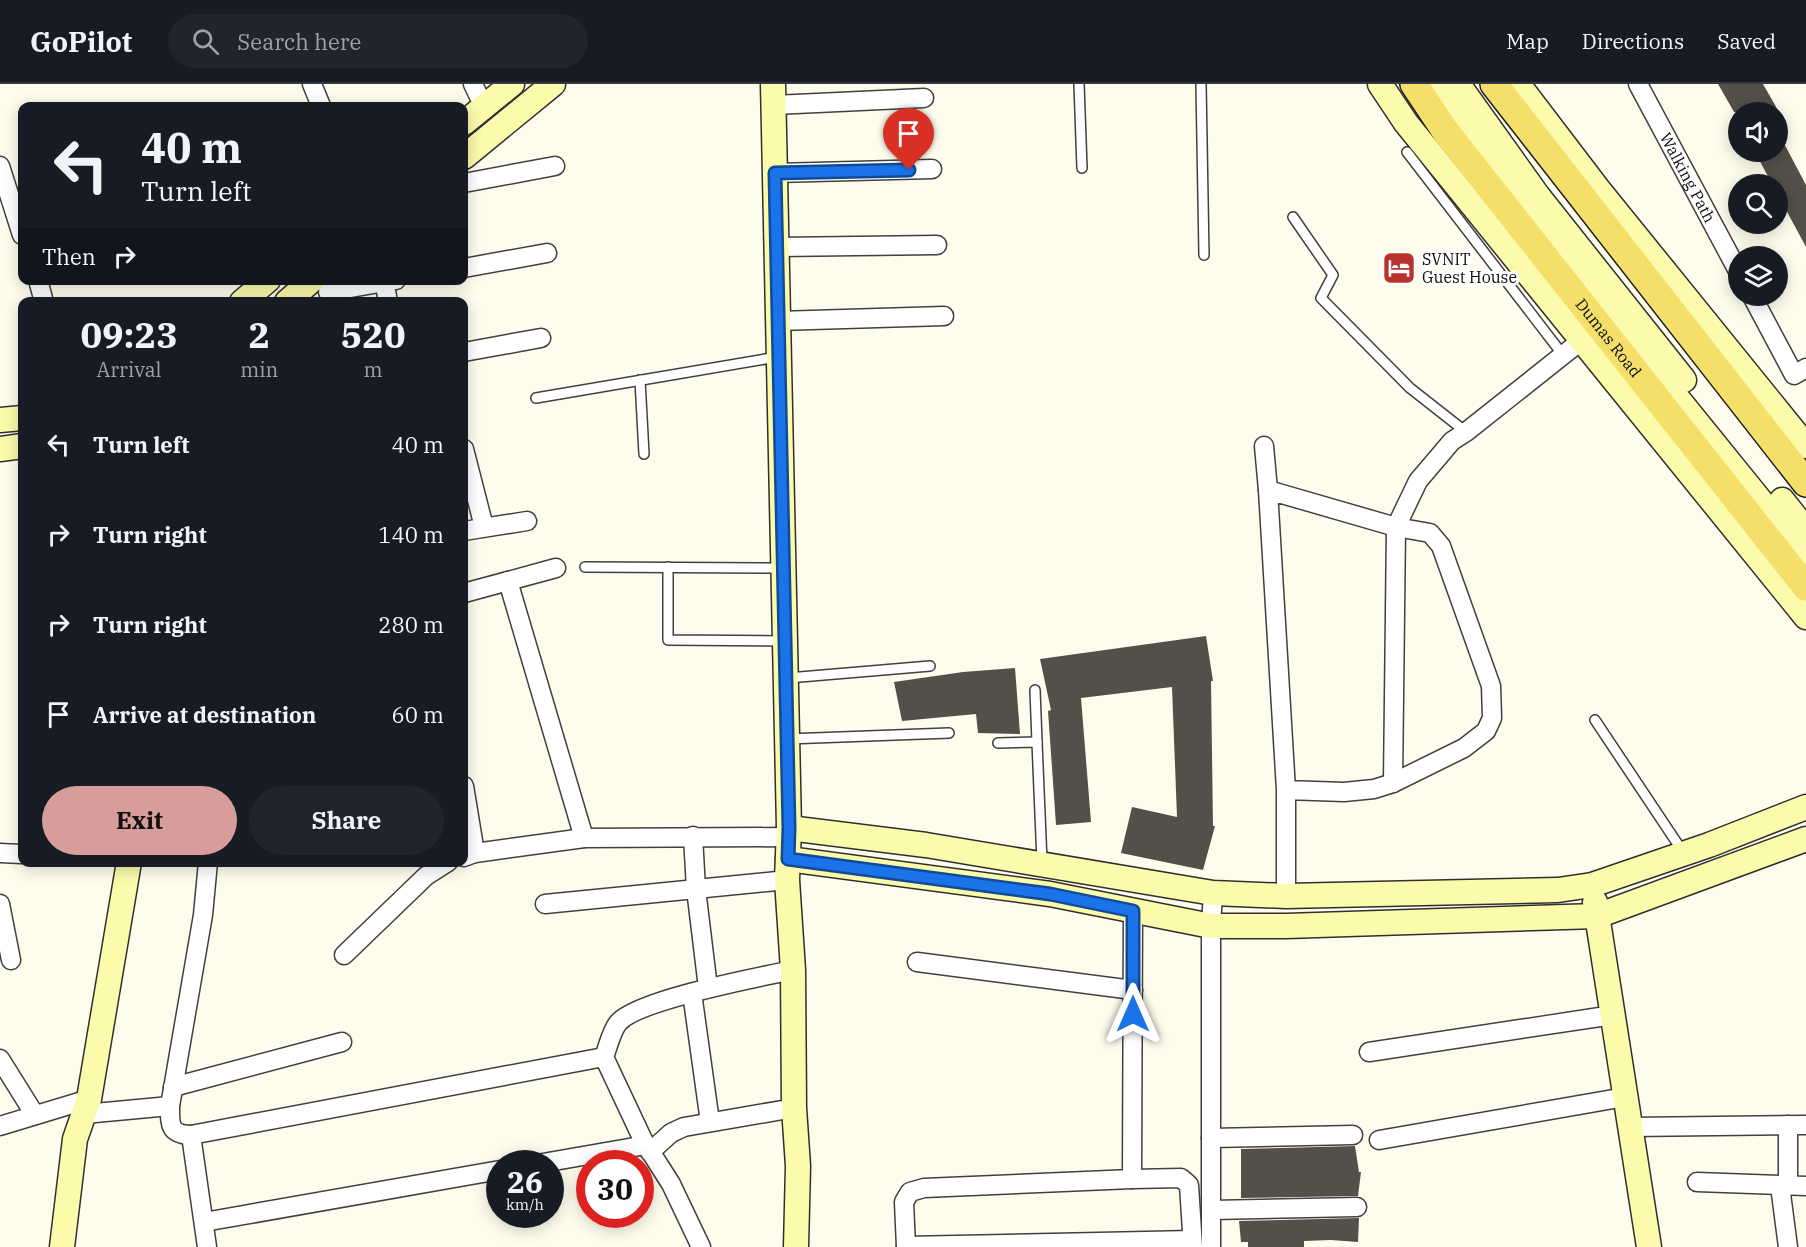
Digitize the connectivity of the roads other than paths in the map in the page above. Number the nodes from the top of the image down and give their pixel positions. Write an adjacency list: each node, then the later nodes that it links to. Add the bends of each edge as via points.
1 (312, 84): 16 (street)
2 (473, 84): 17 (street)
3 (512, 84): 17 (street)
4 (553, 84): 20 (street)
5 (1079, 84): 23 (lane)
6 (1201, 84): 33 (lane)
7 (1380, 84): 43 (street, via 1406,123)
8 (1414, 84): 72 (main road, Dumas Road, via 1446,132)
9 (1437, 84): 66 (street, via 1551,242)
10 (1458, 84): 65 (street, via 1538,196)
11 (1494, 84): 59 (main road)
12 (1518, 84): 54 (street)
13 (1638, 84): 31 (street, Walking Path)
14 (773, 95): 15 (street); 25 (street)
15 (924, 98)
16 (319, 102)
17 (484, 107): 18 (street)
18 (468, 120)
19 (1407, 152): 45 (lane)
20 (468, 154)
21 (0, 166): 28 (street)
22 (555, 166): 26 (street)
23 (1082, 168)
24 (932, 170): 25 (street)
25 (775, 173): 30 (street)
26 (468, 182)
27 (1293, 217): 52 (lane, via 1333,275 1321,298 1410,388)
28 (18, 222)
29 (938, 244): 30 (street)
30 (777, 247): 41 (street)
31 (1728, 252)
32 (547, 253): 34 (street)
33 (1204, 255)
34 (468, 267)
35 (262, 285): 37 (street)
36 (320, 286): 38 (street)
37 (248, 297)
38 (297, 297)
39 (1757, 306): 47 (street, via 1794,375)
40 (944, 316): 41 (street)
41 (778, 321): 46 (street)
42 (541, 338): 44 (street)
43 (1582, 340): 45 (street); 74 (street)
44 (468, 351)
45 (1563, 355): 52 (street)
46 (779, 357): 48 (lane); 70 (street)
47 (1806, 368)
48 (640, 380): 49 (lane); 57 (lane)
49 (536, 398)
50 (18, 418): 51 (street)
51 (0, 420)
52 (1466, 432): 63 (street, via 1452,441 1418,481)
53 (1264, 446): 60 (street)
54 (1806, 446)
55 (18, 447): 56 (street)
56 (0, 449)
57 (644, 454)
58 (468, 465): 62 (street)
59 (1806, 483)
60 (1268, 490): 63 (street); 85 (street)
61 (527, 521): 62 (street)
62 (484, 527): 64 (street)
63 (1396, 527): 84 (street); 84 (street, via 1430,533 1441,546 1487,672 1492,718 1486,731 1464,748)
64 (468, 530)
65 (1806, 530)
66 (1806, 557)
67 (585, 567): 68 (lane)
68 (668, 567): 70 (lane); 75 (lane, via 668,640)
69 (556, 568): 71 (street)
70 (783, 568): 75 (street)
71 (508, 581): 73 (street); 88 (street)
72 (1806, 587)
73 (468, 592)
74 (1806, 616)
75 (785, 640): 77 (street)
76 (930, 666): 77 (lane)
77 (786, 678): 81 (street)
78 (1035, 690): 82 (lane)
79 (1596, 720): 93 (lane)
80 (949, 733): 81 (lane)
81 (787, 739): 90 (street)
82 (1037, 742): 83 (lane); 95 (lane)
83 (998, 743)
84 (1393, 783): 85 (street, via 1344,792)
85 (1286, 790): 102 (street)
86 (1806, 807): 93 (street)
87 (693, 836): 88 (street); 90 (street); 100 (street)
88 (584, 838): 94 (street)
89 (1806, 839): 106 (street)
90 (788, 851): 95 (street, via 926,845); 100 (street); 105 (street); 111 (street)
91 (0, 853): 92 (street)
92 (18, 854)
93 (1685, 854): 99 (street)
94 (469, 855)
95 (1042, 865): 101 (street)
96 (128, 867): 121 (street)
97 (208, 867): 119 (street)
98 (440, 867): 108 (street)
99 (1592, 885): 102 (street, via 1558,890); 106 (street)
100 (696, 889): 104 (street); 112 (street)
101 (1213, 893): 102 (street); 107 (street)
102 (1286, 896)
103 (0, 904): 109 (street)
104 (545, 904)
105 (1133, 911): 107 (street); 113 (street)
106 (1597, 916): 107 (street); 114 (street)
107 (1211, 926): 131 (street)
108 (344, 955)
109 (11, 960)
110 (917, 962): 113 (street)
111 (793, 970): 112 (street); 123 (street)
112 (700, 990): 117 (street, via 629,1014 617,1024); 125 (street)
113 (1133, 990): 136 (street)
114 (1612, 1015): 116 (street); 120 (street)
115 (342, 1042): 119 (street)
116 (1369, 1052)
117 (604, 1057): 129 (street); 133 (street)
118 (0, 1059): 124 (street)
119 (173, 1087): 122 (street)
120 (1625, 1097): 128 (street); 132 (street)
121 (87, 1106): 122 (street); 124 (street); 144 (street, via 75,1139)
122 (170, 1106): 129 (street, via 173,1129)
123 (794, 1108): 125 (street); 147 (street, via 798,1166)
124 (35, 1115): 127 (street)
125 (711, 1122): 133 (street, via 678,1130)
126 (1797, 1125): 128 (street); 138 (street)
127 (0, 1126)
128 (1630, 1127): 149 (street)
129 (191, 1135): 141 (street)
130 (1353, 1135): 131 (street)
131 (1211, 1138): 140 (street)
132 (1379, 1140)
133 (648, 1148): 134 (street); 146 (street)
134 (564, 1160)
135 (486, 1172): 141 (street)
136 (1132, 1179): 142 (street, via 1181,1178 1189,1185); 143 (street, via 924,1188 910,1192 903,1202)
137 (1697, 1182): 138 (street)
138 (1792, 1186): 150 (street)
139 (1357, 1207): 140 (street)
140 (1212, 1210): 148 (street)
141 (204, 1222): 145 (street)
142 (1192, 1243): 143 (street)
143 (906, 1246)
144 (62, 1247)
145 (207, 1247)
146 (701, 1247)
147 (796, 1247)
148 (1212, 1247)
149 (1649, 1247)
150 (1788, 1247)

